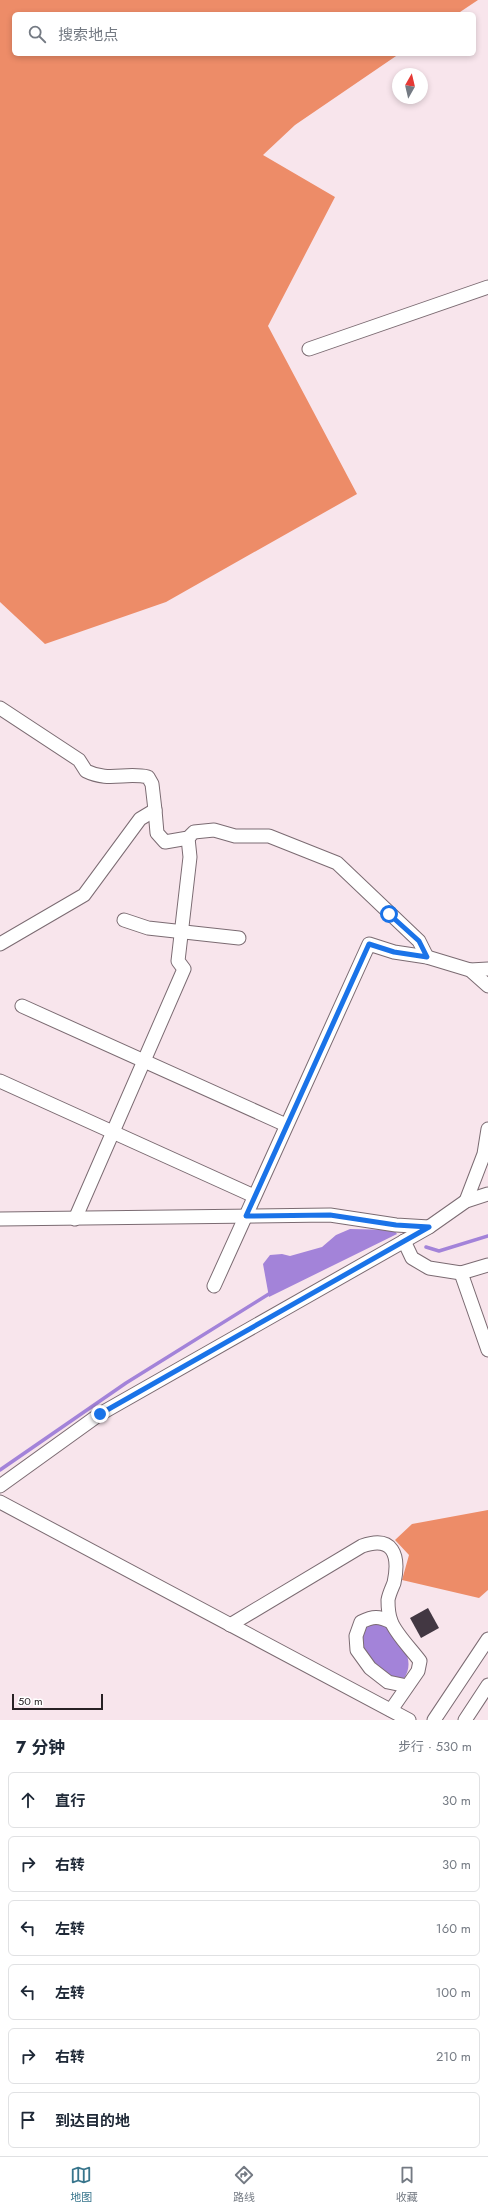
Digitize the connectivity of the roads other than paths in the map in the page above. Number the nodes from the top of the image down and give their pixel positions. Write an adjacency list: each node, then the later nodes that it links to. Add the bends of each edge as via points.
1 (488, 287): 2 (street)
2 (309, 349)
3 (0, 708): 4 (street, via 79,760 86,771 107,778 138,774 148,777 152,784)
4 (154, 810): 5 (street, via 157,833 165,842); 9 (street, via 140,819 84,895)
5 (188, 838): 7 (street, via 190,856); 10 (street, via 194,832 214,830 234,836 269,836 337,863 419,941)
6 (124, 920): 7 (street, via 148,928)
7 (181, 932): 8 (street); 15 (street, via 178,961 184,969)
8 (239, 938)
9 (0, 944)
10 (427, 957): 12 (street); 17 (street, via 394,952 369,944)
11 (488, 969): 12 (street)
12 (470, 970): 13 (street)
13 (488, 986)
14 (22, 1006): 15 (street)
15 (144, 1061): 17 (street); 19 (street)
16 (0, 1081): 19 (street)
17 (286, 1125): 21 (street)
18 (488, 1129): 22 (street, via 484,1154)
19 (112, 1132): 21 (street); 25 (street)
20 (488, 1194): 22 (street)
21 (254, 1196): 23 (street)
22 (466, 1201): 26 (street)
23 (246, 1216): 25 (street); 26 (street, via 330,1215); 30 (street)
24 (0, 1219): 25 (street)
25 (75, 1219)
26 (429, 1227): 27 (street)
27 (404, 1241): 29 (street, via 412,1258 429,1268); 32 (street, via 100,1414)
28 (488, 1265): 29 (street)
29 (460, 1273): 31 (street)
30 (214, 1286)
31 (488, 1350)
32 (0, 1486)
33 (0, 1502): 35 (street)
34 (391, 1622): 35 (street, via 388,1601 396,1564 392,1550 385,1542 375,1541 362,1546); 38 (street, via 420,1661 418,1671); 38 (street, via 372,1617 361,1622 356,1636 357,1650 370,1668 388,1682)
35 (230, 1625): 39 (street)
36 (488, 1639): 41 (street)
37 (488, 1685): 42 (street)
38 (408, 1686): 39 (street)
39 (392, 1710): 40 (street)
40 (409, 1720)
41 (434, 1720)
42 (465, 1720)

